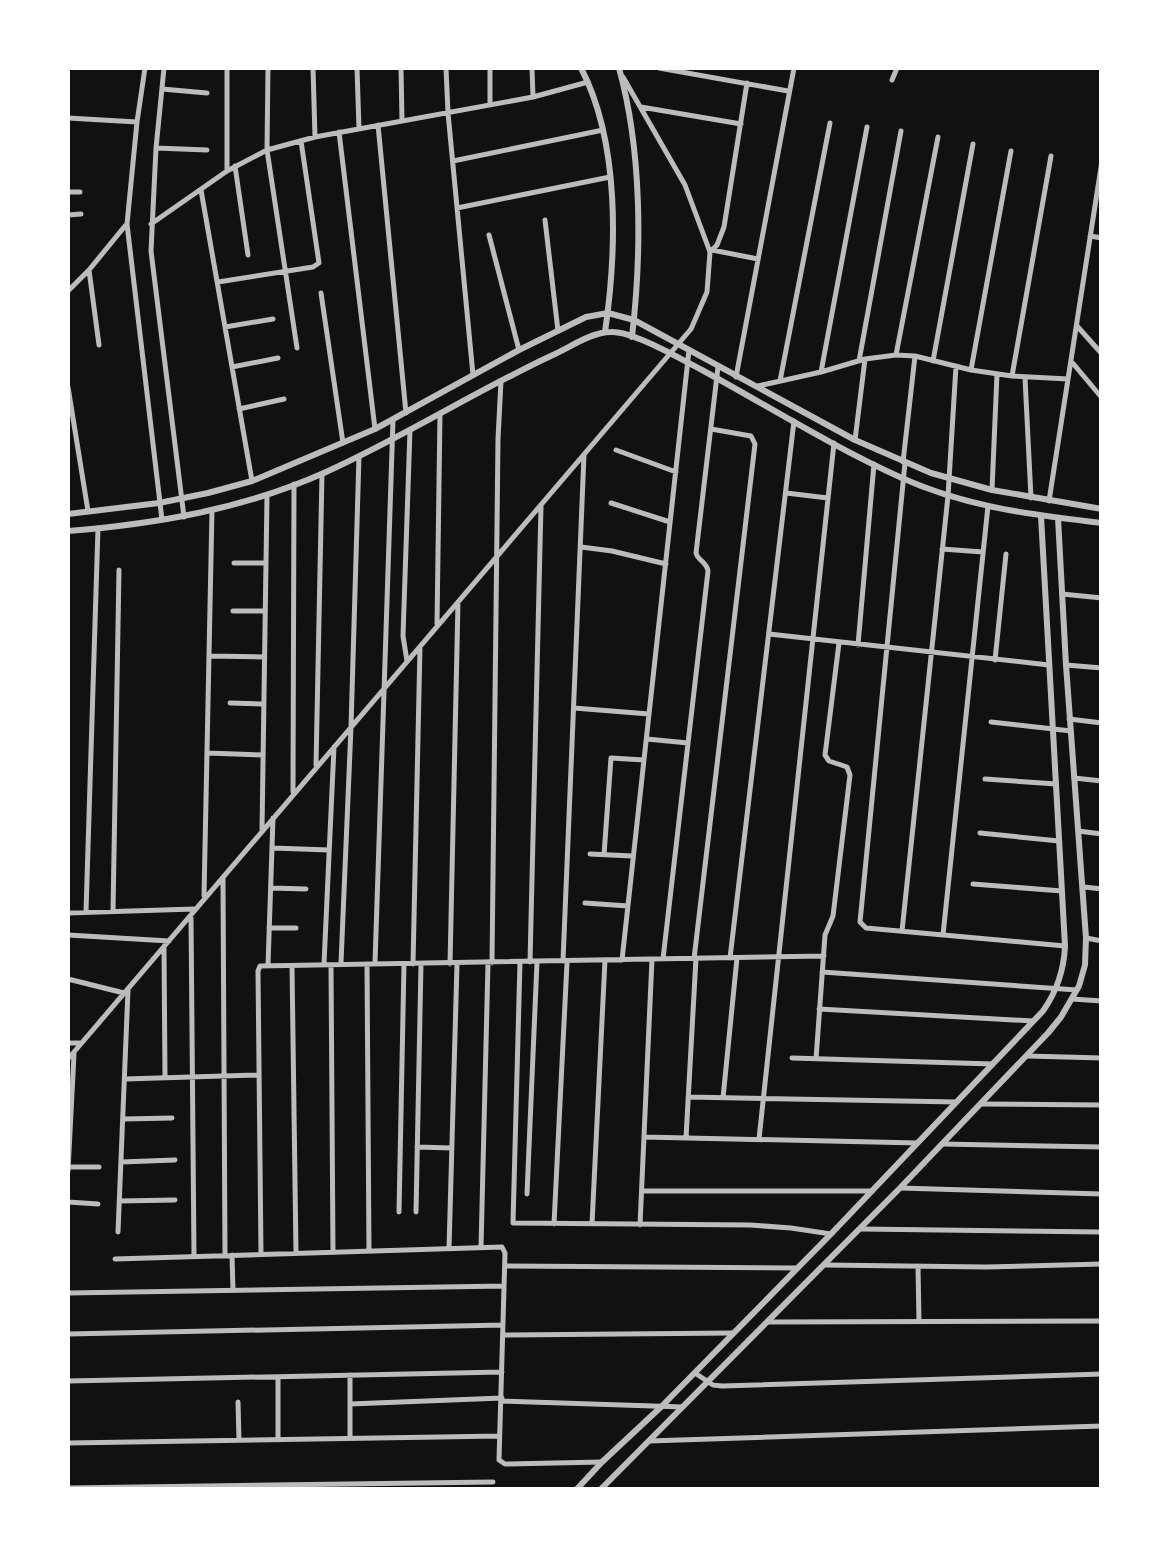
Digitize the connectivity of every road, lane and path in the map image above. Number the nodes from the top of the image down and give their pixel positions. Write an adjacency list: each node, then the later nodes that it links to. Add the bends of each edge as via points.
1 (145, 68): 28 (street)
2 (164, 68): 19 (street)
3 (227, 68): 49 (street)
4 (268, 68): 43 (street)
5 (313, 68): 37 (street)
6 (357, 68): 33 (street)
7 (401, 68): 27 (street)
8 (446, 68): 25 (street)
9 (490, 68): 23 (street)
10 (532, 68): 22 (street)
11 (581, 68): 17 (street)
12 (658, 68): 18 (street)
13 (794, 68): 20 (street)
14 (898, 68): 16 (street)
15 (620, 70): 24 (street); 73 (street, via 635,165)
16 (892, 80)
17 (588, 82): 22 (street); 34 (street)
18 (747, 83): 20 (street); 30 (street)
19 (162, 89): 21 (street); 41 (street)
20 (790, 91): 65 (street)
21 (207, 92)
22 (532, 97): 23 (street)
23 (490, 105): 25 (street)
24 (641, 107): 30 (street); 63 (street, via 685,185)
25 (448, 112): 27 (street); 46 (street)
26 (68, 118): 28 (street)
27 (402, 121): 31 (street)
28 (136, 122): 58 (street)
29 (830, 123): 106 (street)
30 (741, 124): 63 (street, via 722,236)
31 (378, 125): 33 (street); 112 (street)
32 (868, 126): 97 (street)
33 (358, 129): 35 (street)
34 (603, 130): 46 (street); 50 (street)
35 (339, 132): 37 (street); 117 (street)
36 (901, 132): 89 (street)
37 (315, 137): 39 (street)
38 (938, 137): 85 (street)
39 (301, 141): 43 (street); 67 (street, via 319,262)
40 (973, 144): 90 (street)
41 (156, 148): 42 (street); 59 (street)
42 (207, 150)
43 (268, 150): 48 (street); 67 (street)
44 (1011, 151): 96 (street)
45 (1051, 156): 101 (street)
46 (452, 161): 54 (street)
47 (1102, 161): 61 (street)
48 (235, 166): 49 (street); 64 (street)
49 (227, 171): 51 (street)
50 (610, 177): 54 (street); 71 (street)
51 (201, 190): 59 (street); 68 (street)
52 (68, 192): 53 (street)
53 (80, 192)
54 (457, 208): 99 (street)
55 (68, 214): 56 (street)
56 (81, 214)
57 (546, 220): 76 (street)
58 (126, 224): 66 (street); 142 (street)
59 (151, 224): 140 (street)
60 (488, 235): 82 (street)
61 (1090, 236): 62 (street); 74 (street)
62 (1102, 238)
63 (711, 251): 65 (street); 79 (street, via 701,311)
64 (248, 254)
65 (758, 259): 100 (street)
66 (88, 270): 69 (street); 80 (street)
67 (286, 272): 68 (street); 81 (street)
68 (217, 282): 75 (street)
69 (68, 291)
70 (321, 293): 122 (street)
71 (608, 313): 73 (street); 76 (street); 77 (street)
72 (273, 319): 75 (street)
73 (634, 320): 78 (street); 79 (street)
74 (1076, 325): 86 (street); 91 (street)
75 (225, 327): 95 (street)
76 (558, 331): 82 (street)
77 (604, 332): 78 (street); 105 (street)
78 (632, 337): 84 (street)
79 (679, 344): 83 (street); 84 (street)
80 (99, 345)
81 (297, 348)
82 (519, 350): 99 (street)
83 (689, 350): 92 (street); 93 (street)
84 (671, 354): 92 (street); 124 (street)
85 (896, 354): 87 (street); 89 (street)
86 (1102, 354)
87 (915, 356): 90 (street); 126 (street)
88 (278, 358): 95 (street)
89 (862, 360): 97 (street); 120 (street)
90 (933, 360): 94 (street)
91 (1071, 361): 104 (street); 110 (street)
92 (688, 362): 102 (street); 128 (street)
93 (718, 366): 100 (street); 102 (street)
94 (956, 366): 96 (street); 131 (street)
95 (232, 368): 111 (street)
96 (971, 370): 98 (street)
97 (821, 372): 106 (street)
98 (997, 374): 101 (street); 134 (street)
99 (473, 375): 112 (street)
100 (736, 376): 107 (street)
101 (1012, 376): 103 (street)
102 (717, 378): 115 (street); 116 (street)
103 (1025, 378): 104 (street); 139 (street)
104 (1068, 379): 141 (street)
105 (501, 381): 113 (street); 162 (street)
106 (780, 381): 107 (street)
107 (755, 387): 120 (street)
108 (68, 388): 148 (street)
109 (284, 398): 111 (street)
110 (1102, 398)
111 (239, 409): 132 (street)
112 (406, 413): 114 (street)
113 (440, 414): 118 (street); 172 (street)
114 (393, 420): 117 (street); 119 (street)
115 (794, 421): 121 (street); 135 (street)
116 (712, 429): 200 (street, via 696,553 708,571); 247 (street, via 756,440)
117 (374, 430): 122 (street)
118 (410, 430): 119 (street); 184 (street, via 402,636)
119 (392, 440): 125 (street); 188 (street)
120 (855, 440): 126 (street)
121 (834, 442): 127 (street); 138 (street)
122 (343, 444): 132 (street)
123 (616, 450): 128 (street)
124 (584, 455): 144 (street); 158 (street)
125 (359, 456): 129 (street); 196 (street)
126 (904, 463): 130 (street); 131 (street)
127 (874, 464): 130 (street); 176 (street)
128 (676, 472): 154 (street)
129 (322, 474): 133 (street); 205 (street)
130 (904, 479): 137 (street); 178 (street)
131 (949, 479): 134 (street); 137 (street)
132 (252, 481): 140 (street)
133 (294, 484): 136 (street); 210 (street)
134 (992, 490): 139 (street)
135 (785, 493): 138 (street); 173 (street)
136 (267, 494): 147 (street); 164 (street)
137 (948, 496): 145 (street); 159 (street)
138 (828, 498): 174 (street)
139 (1032, 498): 141 (street)
140 (181, 499): 142 (street); 151 (street)
141 (1050, 501): 146 (street)
142 (159, 503): 148 (street); 153 (street)
143 (611, 503): 154 (street)
144 (541, 506): 162 (street); 255 (street)
145 (988, 506): 150 (street); 160 (street)
146 (1102, 509)
147 (212, 510): 151 (street); 180 (street)
148 (88, 511): 149 (street)
149 (68, 514)
150 (1041, 516): 152 (street); 185 (street)
151 (184, 517): 153 (street)
152 (1058, 518): 155 (street); 167 (street)
153 (162, 520): 156 (street)
154 (670, 522): 165 (street)
155 (1102, 523)
156 (98, 528): 157 (street); 233 (street)
157 (68, 531)
158 (580, 547): 165 (street); 191 (street)
159 (942, 549): 160 (street); 179 (street)
160 (983, 552): 182 (street)
161 (1006, 554): 183 (street)
162 (498, 555): 169 (street); 256 (street)
163 (234, 563): 164 (street)
164 (266, 564): 171 (street)
165 (666, 564): 192 (street)
166 (119, 570): 234 (street)
167 (1062, 594): 168 (street); 186 (street)
168 (1102, 598)
169 (458, 602): 172 (street); 262 (street)
170 (233, 610): 171 (street)
171 (265, 611): 181 (street)
172 (436, 627): 177 (street)
173 (768, 634): 174 (street); 248 (street)
174 (813, 640): 175 (street); 246 (street)
175 (838, 643): 176 (street); 245 (street, via 826,755 850,774)
176 (858, 645): 178 (street)
177 (420, 647): 184 (street); 261 (street)
178 (887, 648): 179 (street); 238 (street, via 860,919 866,928)
179 (931, 654): 182 (street); 238 (street)
180 (209, 656): 181 (street); 202 (street)
181 (264, 657): 190 (street)
182 (972, 658): 183 (street); 240 (street)
183 (995, 660): 185 (street)
184 (407, 661): 188 (street)
185 (1049, 665): 197 (street)
186 (1066, 665): 187 (street); 193 (street)
187 (1102, 668)
188 (384, 688): 196 (street); 259 (street)
189 (230, 703): 190 (street)
190 (264, 704): 203 (street)
191 (574, 708): 192 (street); 253 (street)
192 (650, 714): 199 (street)
193 (1070, 719): 195 (street); 198 (street)
194 (990, 722): 197 (street)
195 (1102, 723)
196 (352, 726): 201 (street); 258 (street)
197 (1053, 729): 198 (street); 209 (street)
198 (1070, 731): 206 (street)
199 (646, 739): 200 (street); 204 (street)
200 (688, 742): 249 (street)
201 (334, 747): 205 (street); 218 (street)
202 (207, 753): 203 (street); 229 (street)
203 (263, 755): 213 (street)
204 (644, 760): 220 (street, via 611,758); 221 (street)
205 (316, 768): 210 (street)
206 (1074, 778): 208 (street); 212 (street)
207 (984, 779): 209 (street)
208 (1102, 781)
209 (1056, 784): 216 (street)
210 (292, 795): 211 (street)
211 (273, 818): 213 (street); 217 (street)
212 (1078, 831): 215 (street); 224 (street)
213 (262, 833): 222 (street)
214 (980, 833): 216 (street)
215 (1102, 834)
216 (1059, 841): 228 (street)
217 (272, 848): 218 (street); 225 (street)
218 (329, 850): 257 (street)
219 (590, 854): 220 (street)
220 (604, 855): 221 (street)
221 (634, 856): 231 (street)
222 (223, 877): 229 (street); 283 (street)
223 (974, 884): 228 (street)
224 (1084, 887): 226 (street); 241 (street)
225 (270, 888): 227 (street); 236 (street)
226 (1102, 889)
227 (306, 890)
228 (1062, 890): 244 (street)
229 (204, 899): 235 (street)
230 (585, 903): 231 (street)
231 (628, 906): 251 (street)
232 (68, 912): 233 (street)
233 (86, 912): 234 (street)
234 (113, 912): 235 (street)
235 (194, 912): 243 (street); 285 (street)
236 (269, 928): 237 (street); 263 (street)
237 (296, 928)
238 (902, 931): 240 (street)
239 (68, 934): 243 (street)
240 (943, 935): 244 (street)
241 (1086, 938): 242 (street); 269 (street)
242 (1102, 941)
243 (166, 943): 268 (street); 286 (street)
244 (1065, 946): 267 (street)
245 (824, 956): 246 (street); 265 (street)
246 (779, 957): 248 (street); 290 (street)
247 (695, 958): 248 (street); 249 (street); 288 (street)
248 (734, 958): 289 (street)
249 (663, 959): 252 (street)
250 (605, 960): 251 (street); 253 (street); 320 (street)
251 (622, 960): 252 (street)
252 (652, 960): 296 (street)
253 (565, 961): 255 (street); 319 (street)
254 (520, 962): 255 (street); 256 (street); 319 (street, via 512,1220)
255 (533, 962): 311 (street)
256 (490, 963): 262 (street); 327 (street)
257 (327, 964): 258 (street); 264 (street); 329 (street)
258 (341, 964): 259 (street)
259 (371, 964): 260 (street); 328 (street)
260 (404, 964): 261 (street); 317 (street)
261 (417, 964): 262 (street); 302 (street)
262 (453, 964): 303 (street)
263 (265, 965): 264 (street); 284 (street, via 258,971)
264 (292, 965): 330 (street)
265 (822, 972): 267 (street); 272 (street)
266 (68, 979): 268 (street)
267 (1057, 988): 269 (street); 273 (street)
268 (126, 990): 275 (street); 287 (street)
269 (1077, 990): 270 (street)
270 (1072, 999): 271 (street); 277 (street)
271 (1102, 1000)
272 (820, 1009): 273 (street); 279 (street)
273 (1033, 1022): 282 (street)
274 (68, 1043): 275 (street)
275 (81, 1043): 276 (street)
276 (74, 1051): 281 (street); 306 (street)
277 (1027, 1056): 280 (street); 292 (street)
278 (792, 1058): 279 (street)
279 (816, 1058): 282 (street)
280 (1102, 1058)
281 (68, 1059)
282 (992, 1064): 291 (street)
283 (224, 1076): 284 (street); 285 (street); 332 (street)
284 (259, 1076): 331 (street)
285 (193, 1077): 286 (street); 333 (street)
286 (166, 1078): 287 (street)
287 (124, 1079): 294 (street)
288 (688, 1097): 289 (street); 297 (street)
289 (724, 1098): 290 (street)
290 (764, 1098): 291 (street); 298 (street)
291 (957, 1102): 299 (street)
292 (981, 1104): 293 (street); 300 (street)
293 (1102, 1105)
294 (123, 1118): 295 (street); 305 (street)
295 (172, 1118)
296 (644, 1137): 297 (street); 309 (street)
297 (686, 1138): 298 (street)
298 (760, 1139): 299 (street)
299 (918, 1143): 310 (street)
300 (942, 1144): 301 (street); 308 (street)
301 (1102, 1146)
302 (418, 1147): 303 (street); 318 (street)
303 (452, 1148): 326 (street)
304 (176, 1160): 305 (street)
305 (121, 1162): 315 (street)
306 (68, 1165): 307 (street)
307 (99, 1167)
308 (900, 1188): 312 (street); 322 (street)
309 (642, 1190): 310 (street); 321 (street)
310 (872, 1191): 325 (street)
311 (527, 1194)
312 (1102, 1194)
313 (175, 1200): 315 (street)
314 (68, 1202): 316 (street)
315 (119, 1202): 323 (street)
316 (98, 1204)
317 (399, 1212)
318 (416, 1212)
319 (554, 1224): 320 (street)
320 (592, 1224): 321 (street)
321 (640, 1225): 325 (street, via 770,1226)
322 (860, 1229): 324 (street); 335 (street)
323 (118, 1232)
324 (1102, 1232)
325 (831, 1234): 339 (street)
326 (449, 1248): 327 (street); 328 (street)
327 (481, 1248): 337 (street, via 505,1250)
328 (369, 1251): 329 (street)
329 (332, 1252): 330 (street)
330 (296, 1253): 331 (street)
331 (261, 1254): 332 (street)
332 (229, 1255): 333 (street); 341 (street)
333 (194, 1256): 334 (street)
334 (115, 1259)
335 (825, 1264): 338 (street); 344 (street)
336 (1102, 1264): 338 (street)
337 (505, 1266): 339 (street); 340 (street)
338 (918, 1266): 345 (street)
339 (797, 1268): 347 (street)
340 (504, 1286): 341 (street); 346 (street)
341 (233, 1290): 342 (street)
342 (68, 1293)
343 (1102, 1321): 345 (street)
344 (765, 1322): 345 (street); 356 (street)
345 (919, 1322)
346 (503, 1325): 348 (street); 349 (street)
347 (733, 1333): 349 (street); 351 (street)
348 (68, 1334)
349 (503, 1335): 350 (street)
350 (502, 1372): 353 (street); 357 (street)
351 (695, 1373): 356 (street); 360 (street)
352 (1102, 1374): 356 (street, via 722,1386)
353 (350, 1375): 354 (street); 359 (street)
354 (278, 1376): 355 (street); 366 (street)
355 (68, 1380)
356 (708, 1381): 361 (street)
357 (502, 1400): 359 (street); 360 (street); 363 (street)
358 (238, 1402): 365 (street)
359 (350, 1404): 364 (street)
360 (662, 1406): 361 (street); 369 (street)
361 (683, 1407): 367 (street)
362 (1102, 1426): 367 (street)
363 (500, 1436): 364 (street); 369 (street, via 498,1460 505,1464)
364 (350, 1438): 366 (street)
365 (239, 1440): 366 (street); 368 (street)
366 (278, 1440)
367 (648, 1442): 373 (street)
368 (68, 1443)
369 (602, 1462): 372 (street)
370 (493, 1482): 371 (street)
371 (68, 1488)
372 (576, 1490)
373 (600, 1490)

